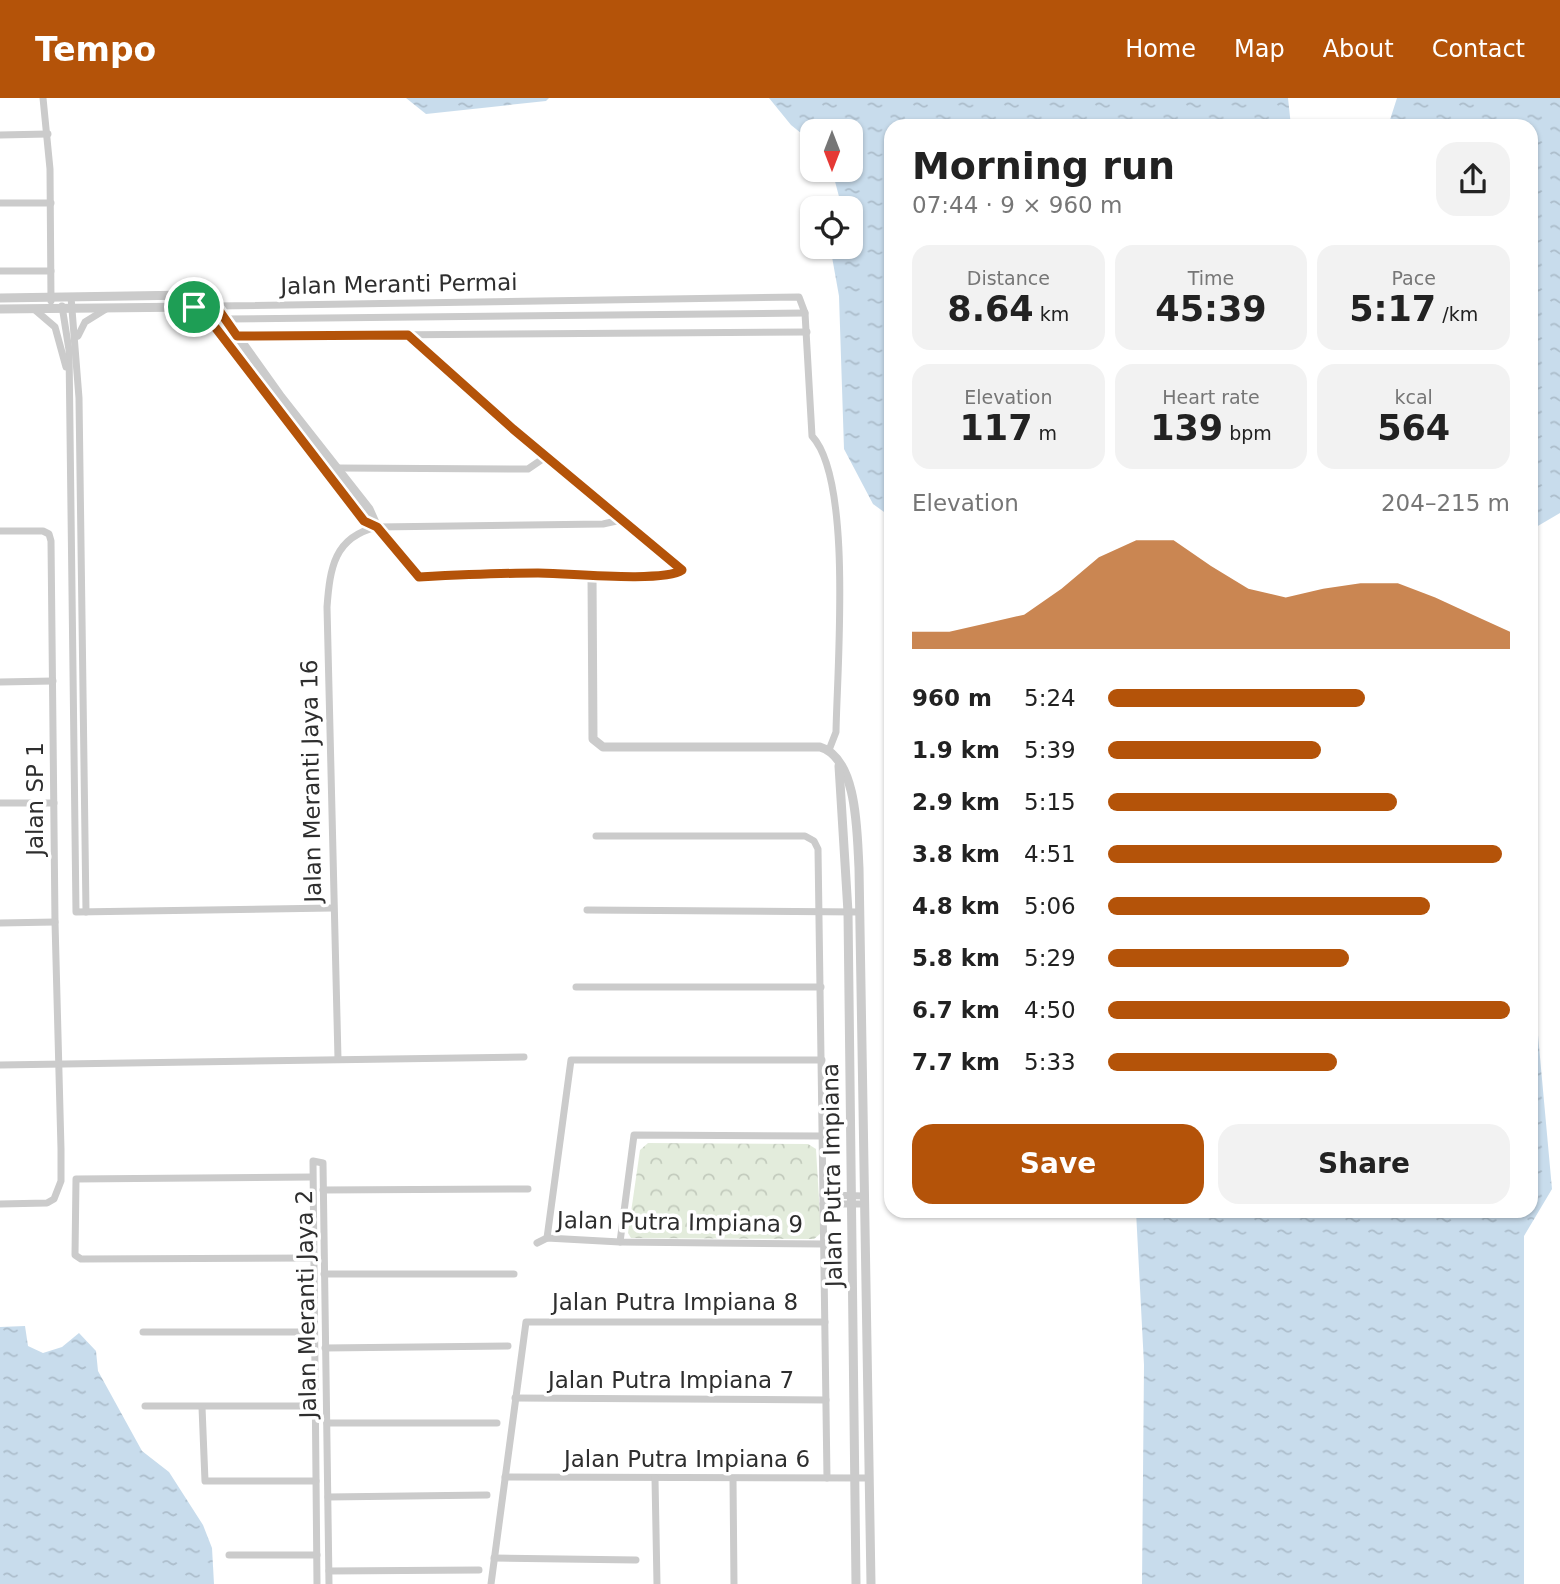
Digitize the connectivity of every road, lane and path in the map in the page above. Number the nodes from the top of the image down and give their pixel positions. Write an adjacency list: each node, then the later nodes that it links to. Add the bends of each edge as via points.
1 (43, 98): 2 (street)
2 (48, 134): 3 (street); 5 (street)
3 (0, 135)
4 (0, 203): 5 (street)
5 (51, 203): 7 (street)
6 (0, 271): 7 (street)
7 (51, 271): 8 (street)
8 (56, 297): 9 (street); 10 (street); 14 (street); 15 (street)
9 (71, 297): 11 (street, via 191,295); 15 (street)
10 (0, 298)
11 (216, 306): 13 (street, Jalan Meranti Permai); 18 (street, Jalan Meranti Permai, via 799,298); 19 (street)
12 (109, 307): 13 (street, Jalan Meranti Permai); 15 (street, Jalan Meranti Permai); 23 (street, via 85,322)
13 (194, 307): 28 (street, via 215,327 364,521)
14 (51, 308): 15 (street, Jalan Meranti Permai); 17 (street, Jalan Meranti Permai)
15 (68, 308): 23 (street); 24 (street)
16 (0, 309): 17 (street, Jalan Meranti Permai)
17 (34, 309): 24 (street, via 56,330)
18 (805, 313): 19 (street, Jalan Meranti Permai); 20 (street)
19 (226, 319): 22 (street)
20 (807, 332): 21 (street); 33 (street, via 812,436 821,446 832,479 839,539 836,732)
21 (408, 335): 22 (street); 25 (street)
22 (237, 336): 26 (street)
23 (77, 338): 41 (street)
24 (69, 378): 41 (street, via 76,912)
25 (547, 456): 26 (street, via 528,469); 27 (street)
26 (338, 468): 28 (street)
27 (621, 520): 28 (street); 30 (street, via 682,570 653,576)
28 (377, 527): 30 (street, via 419,577); 38 (street, Jalan Meranti Jaya 16, via 358,531 345,542 330,574)
29 (0, 531): 31 (street, Jalan SP 1, via 49,534)
30 (592, 575): 33 (street, via 593,738 597,744)
31 (53, 681): 32 (street); 36 (street, Jalan SP 1)
32 (0, 682)
33 (829, 750): 34 (street)
34 (839, 766): 42 (street, Jalan Putra Impiana); 43 (street, Jalan Putra Impiana, via 852,782)
35 (0, 803): 36 (street)
36 (54, 803): 44 (street, Jalan SP 1)
37 (596, 836): 40 (street, via 805,836 818,849)
38 (333, 908): 41 (street); 49 (street, Jalan Meranti Jaya 16)
39 (587, 910): 40 (street)
40 (819, 911): 42 (street); 47 (street)
41 (86, 912)
42 (848, 912): 43 (street); 58 (street, Jalan Putra Impiana)
43 (860, 912): 59 (street, Jalan Putra Impiana)
44 (55, 922): 45 (street); 51 (street, Jalan SP 1)
45 (0, 923)
46 (576, 986): 47 (street)
47 (821, 987): 50 (street)
48 (524, 1057): 49 (street)
49 (338, 1059): 51 (street)
50 (822, 1060): 53 (street); 62 (street, via 571,1060)
51 (61, 1064): 52 (street); 60 (street, Jalan SP 1, via 58,1192 47,1203)
52 (0, 1065)
53 (821, 1136): 57 (street); 63 (street, via 634,1135)
54 (312, 1177): 56 (street, Jalan Meranti Jaya 2, via 312,1163 320,1161); 66 (street, Jalan Meranti Jaya 2); 66 (street, via 76,1179 77,1258)
55 (528, 1189): 56 (street)
56 (323, 1191): 67 (street, Jalan Meranti Jaya 2)
57 (822, 1195): 58 (street); 61 (street)
58 (851, 1200): 59 (street); 61 (street); 86 (street, Jalan Putra Impiana)
59 (865, 1200): 87 (street, Jalan Putra Impiana)
60 (0, 1204)
61 (823, 1204): 65 (street)
62 (547, 1238): 63 (street, Jalan Putra Impiana 9); 64 (street, Jalan Putra Impiana 9)
63 (620, 1242): 65 (street, Jalan Putra Impiana 9)
64 (537, 1243)
65 (824, 1244): 69 (street)
66 (313, 1258): 71 (street, Jalan Meranti Jaya 2)
67 (324, 1274): 68 (street); 73 (street, Jalan Meranti Jaya 2)
68 (514, 1274)
69 (825, 1322): 76 (street, Jalan Putra Impiana 8, via 526,1322); 77 (street)
70 (143, 1332): 71 (street)
71 (314, 1332): 74 (street, Jalan Meranti Jaya 2)
72 (508, 1346): 73 (street)
73 (325, 1348): 75 (street, Jalan Meranti Jaya 2)
74 (315, 1386): 75 (street); 79 (street, Jalan Meranti Jaya 2)
75 (326, 1386): 81 (street, Jalan Meranti Jaya 2)
76 (515, 1398): 77 (street, Jalan Putra Impiana 7); 83 (street)
77 (826, 1400): 85 (street)
78 (145, 1406): 80 (street)
79 (315, 1406): 80 (street); 89 (street, Jalan Meranti Jaya 2)
80 (202, 1407): 89 (street, via 204,1480)
81 (327, 1423): 82 (street); 91 (street, Jalan Meranti Jaya 2)
82 (497, 1423)
83 (505, 1478): 84 (street, Jalan Putra Impiana 6); 96 (street)
84 (655, 1478): 88 (street, Jalan Putra Impiana 6); 103 (street)
85 (827, 1478): 86 (street, Jalan Putra Impiana 6); 88 (street, Jalan Putra Impiana 6)
86 (854, 1478): 87 (street, Jalan Putra Impiana 6); 105 (street, Jalan Putra Impiana)
87 (869, 1478): 106 (street, Jalan Putra Impiana)
88 (733, 1479): 104 (street)
89 (316, 1481): 92 (street, Jalan Meranti Jaya 2)
90 (487, 1495): 91 (street)
91 (328, 1497): 93 (street, Jalan Meranti Jaya 2)
92 (317, 1532): 93 (street); 95 (street, Jalan Meranti Jaya 2)
93 (328, 1532): 99 (street, Jalan Meranti Jaya 2)
94 (229, 1555): 95 (street)
95 (317, 1555): 100 (street, Jalan Meranti Jaya 2)
96 (494, 1558): 97 (street); 102 (street)
97 (636, 1560)
98 (479, 1570): 99 (street)
99 (329, 1571): 101 (street, Jalan Meranti Jaya 2)
100 (317, 1584)
101 (329, 1584)
102 (491, 1584)
103 (657, 1584)
104 (734, 1584)
105 (856, 1584)
106 (871, 1584)

